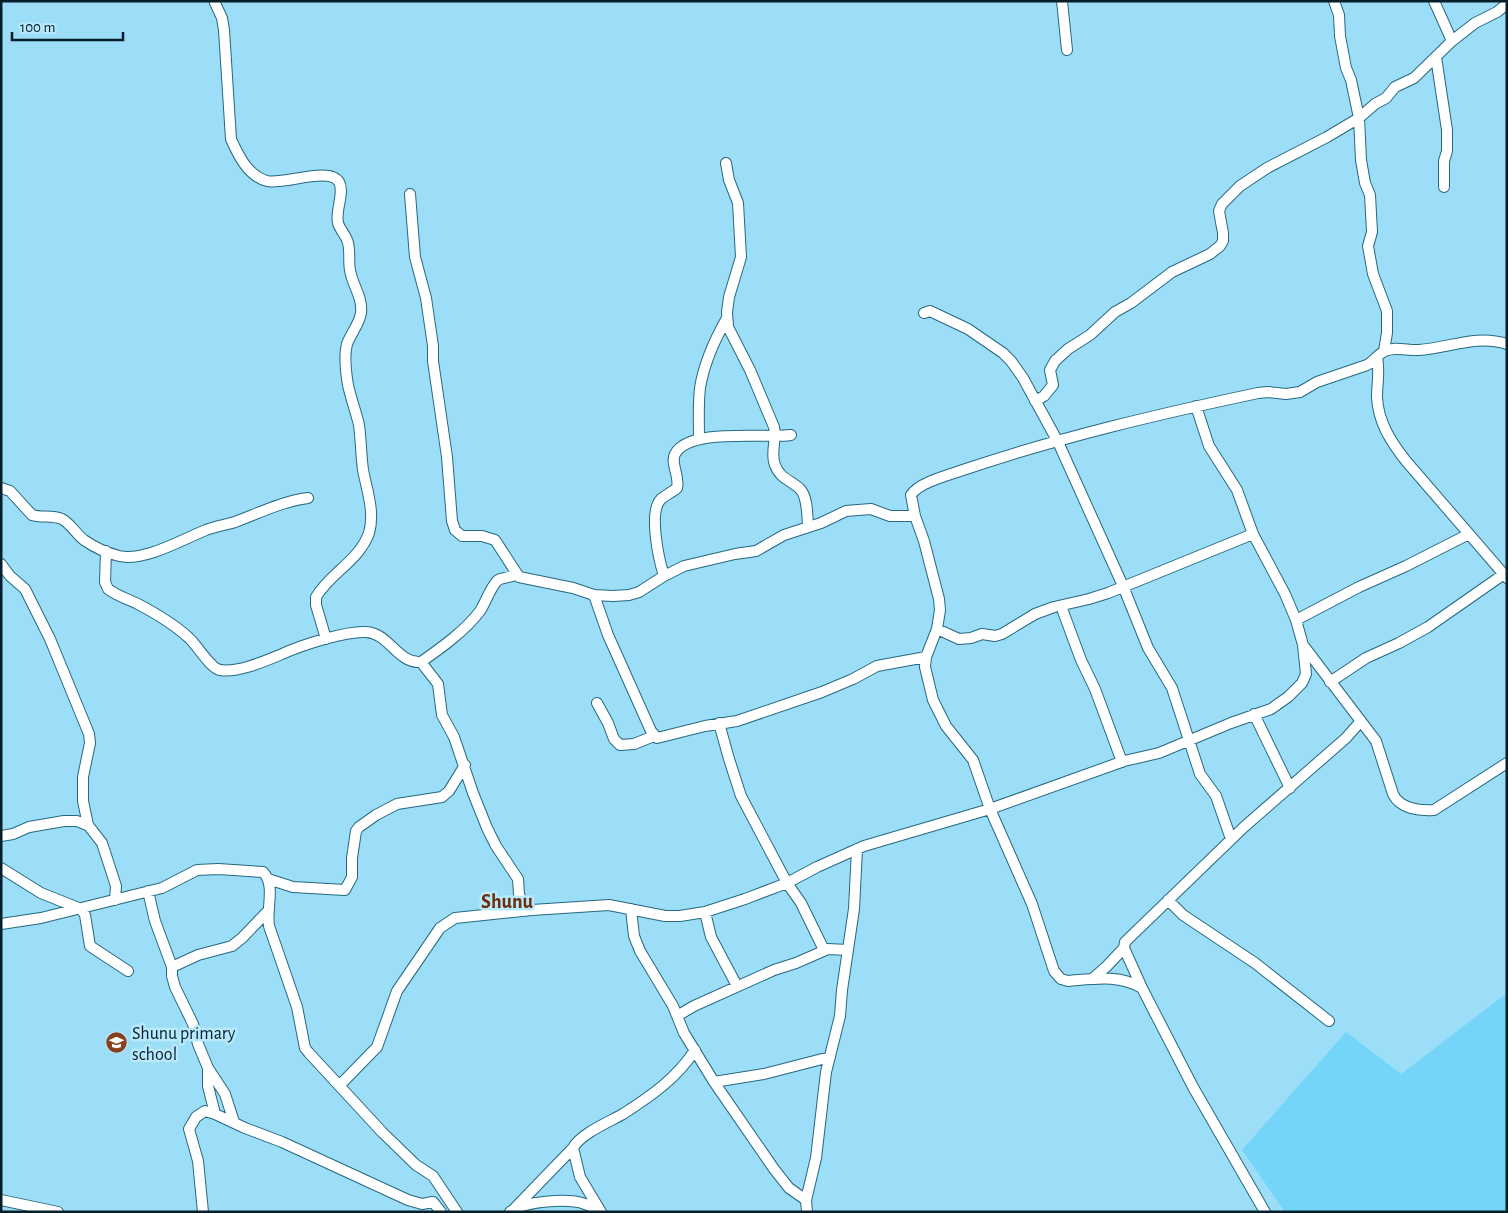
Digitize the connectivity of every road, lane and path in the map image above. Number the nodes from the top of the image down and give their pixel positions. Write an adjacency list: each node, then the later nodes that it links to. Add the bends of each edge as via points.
1 (1062, 1): 7 (street)
2 (1334, 1): 9 (street)
3 (1434, 1): 6 (street)
4 (215, 3): 41 (street, via 224,30 231,139 238,156 256,176 266,181 320,175 339,182 338,224 347,240 350,270 361,302 359,321 347,345 347,377 372,518 364,545 316,597)
5 (1507, 4): 6 (street)
6 (1452, 41): 8 (street)
7 (1067, 50)
8 (1436, 57): 9 (street, via 1414,78 1395,87); 11 (street, via 1447,130)
9 (1359, 118): 15 (street, via 1364,183 1371,204 1372,232 1368,246 1373,274 1387,311); 19 (street, via 1240,186 1222,204 1223,241 1220,246 1172,272 1068,349 1050,370 1052,385 1044,396)
10 (726, 163): 14 (street, via 738,203 741,257 730,288)
11 (1444, 187)
12 (410, 194): 33 (street, via 415,258 426,298 433,346 432,361 447,457 452,521 462,536 495,540)
13 (924, 313): 19 (street, via 930,312 968,329 1003,353 1023,378)
14 (727, 317): 21 (street, via 728,327 754,378); 23 (street, via 704,371 700,389)
15 (1387, 333): 17 (street); 18 (street)
16 (1507, 344): 17 (street, via 1492,340 1419,350)
17 (1404, 349): 18 (street)
18 (1381, 354): 20 (street, via 1361,368 1317,382 1300,392 1263,392); 30 (street, via 1377,396 1384,427 1406,461)
19 (1035, 401): 24 (street)
20 (1196, 406): 24 (street); 29 (street, via 1209,446 1237,490)
21 (776, 436): 22 (street); 23 (street); 28 (street, via 774,465 784,479 803,493)
22 (792, 436)
23 (699, 439): 34 (street, via 679,448 674,455 679,479 677,488 660,500 656,509 656,547)
24 (1058, 442): 27 (street, via 917,488 911,497); 36 (street)
25 (1, 488): 31 (street, via 10,491 32,515 56,517 68,523 83,539)
26 (308, 498): 31 (street, via 208,529 143,555 124,556)
27 (915, 516): 28 (street, via 890,516 859,509); 40 (street, via 937,587 940,610)
28 (808, 526): 34 (street, via 756,551 691,564)
29 (1253, 534): 36 (street); 39 (street)
30 (1468, 534): 35 (street); 39 (street)
31 (106, 551): 41 (street, via 105,582 108,589 155,614 188,637 215,668 229,670 263,662)
32 (1, 564): 59 (street, via 25,589 89,734 82,793)
33 (517, 575): 37 (street); 44 (street, via 497,581 473,619)
34 (664, 576): 37 (street, via 634,594)
35 (1505, 576): 47 (street, via 1428,627 1366,658)
36 (1123, 586): 38 (street, via 1089,600); 53 (street, via 1148,648 1172,688)
37 (594, 594): 52 (street, via 608,634)
38 (1061, 606): 40 (street, via 1035,614 995,636 982,634 958,639); 54 (street)
39 (1296, 620): 42 (street)
40 (937, 629): 43 (street)
41 (326, 639): 44 (street, via 368,632 388,641 410,661)
42 (1303, 645): 45 (street); 46 (street)
43 (926, 657): 51 (street, via 885,663 853,679 761,714); 58 (street, via 926,676 933,700 946,726 973,760)
44 (421, 662): 56 (street, via 438,684 441,711)
45 (1319, 667): 46 (street); 47 (street)
46 (1306, 674): 49 (street, via 1288,697)
47 (1330, 682): 50 (street)
48 (597, 704): 52 (street, via 614,739 620,744 634,744)
49 (1254, 714): 53 (street); 57 (street)
50 (1360, 721): 55 (street, via 1376,742 1395,798 1402,804 1422,810 1440,808); 57 (street, via 1346,738)
51 (719, 723): 52 (street, via 665,737); 65 (street, via 741,796)
52 (654, 736)
53 (1188, 740): 54 (street, via 1159,754); 61 (street, via 1200,774 1216,796)
54 (1122, 762): 58 (street)
55 (1507, 763)
56 (465, 765): 64 (street, via 442,797 397,804 357,828 352,877 346,890 293,887); 71 (street, via 487,828 518,879 522,902)
57 (1290, 788): 61 (street)
58 (990, 809): 62 (street, via 886,838); 80 (street, via 1028,896 1054,971 1068,982)
59 (89, 826): 60 (street, via 77,821 64,821); 67 (street, via 102,843 116,886)
60 (1, 836)
61 (1231, 840): 68 (street)
62 (857, 850): 65 (street); 77 (street)
63 (1, 868): 69 (street, via 41,893)
64 (268, 879): 66 (street, via 261,870 205,869 192,872 166,887); 72 (street, via 270,897)
65 (787, 883): 73 (street); 76 (street)
66 (148, 891): 67 (street); 78 (street, via 155,922)
67 (115, 900): 69 (street)
68 (1168, 900): 75 (street, via 1125,942); 84 (street, via 1183,915 1255,963)
69 (81, 909): 74 (street); 79 (street, via 90,946)
70 (631, 909): 71 (street, via 610,905); 73 (street, via 665,916); 83 (street, via 634,936 640,951)
71 (532, 910): 89 (street, via 456,918 440,928 397,991 377,1047)
72 (267, 912): 78 (street, via 232,946 198,955); 89 (street, via 297,1007 305,1048)
73 (705, 912): 81 (street, via 711,937)
74 (1, 924)
75 (1124, 948): 80 (street); 82 (street)
76 (824, 950): 77 (street); 81 (street)
77 (848, 950): 86 (street, via 838,1028)
78 (172, 967): 87 (street, via 173,980)
79 (128, 971)
80 (1092, 980): 82 (street, via 1126,980)
81 (738, 986): 83 (street)
82 (1142, 988): 102 (street, via 1193,1087)
83 (677, 1016): 85 (street)
84 (1329, 1021)
85 (695, 1050): 88 (street); 92 (street, via 666,1083 588,1134)
86 (830, 1057): 88 (street, via 764,1074); 94 (street, via 816,1158)
87 (208, 1068): 90 (street, via 208,1086); 91 (street, via 225,1094)
88 (714, 1082): 94 (street, via 783,1180)
89 (340, 1085): 99 (street, via 382,1132 433,1176)
90 (215, 1114): 91 (street); 97 (street, via 205,1111 189,1128 198,1161)
91 (234, 1122): 98 (street, via 408,1200 422,1204 433,1202)
92 (573, 1148): 95 (street); 100 (street, via 580,1177)
93 (1, 1200): 96 (street)
94 (806, 1200): 101 (street)
95 (513, 1210): 100 (street, via 547,1202 570,1201)
96 (58, 1212)
97 (203, 1212)
98 (442, 1212)
99 (457, 1212)
100 (600, 1212)
101 (807, 1212)
102 (1265, 1212)

